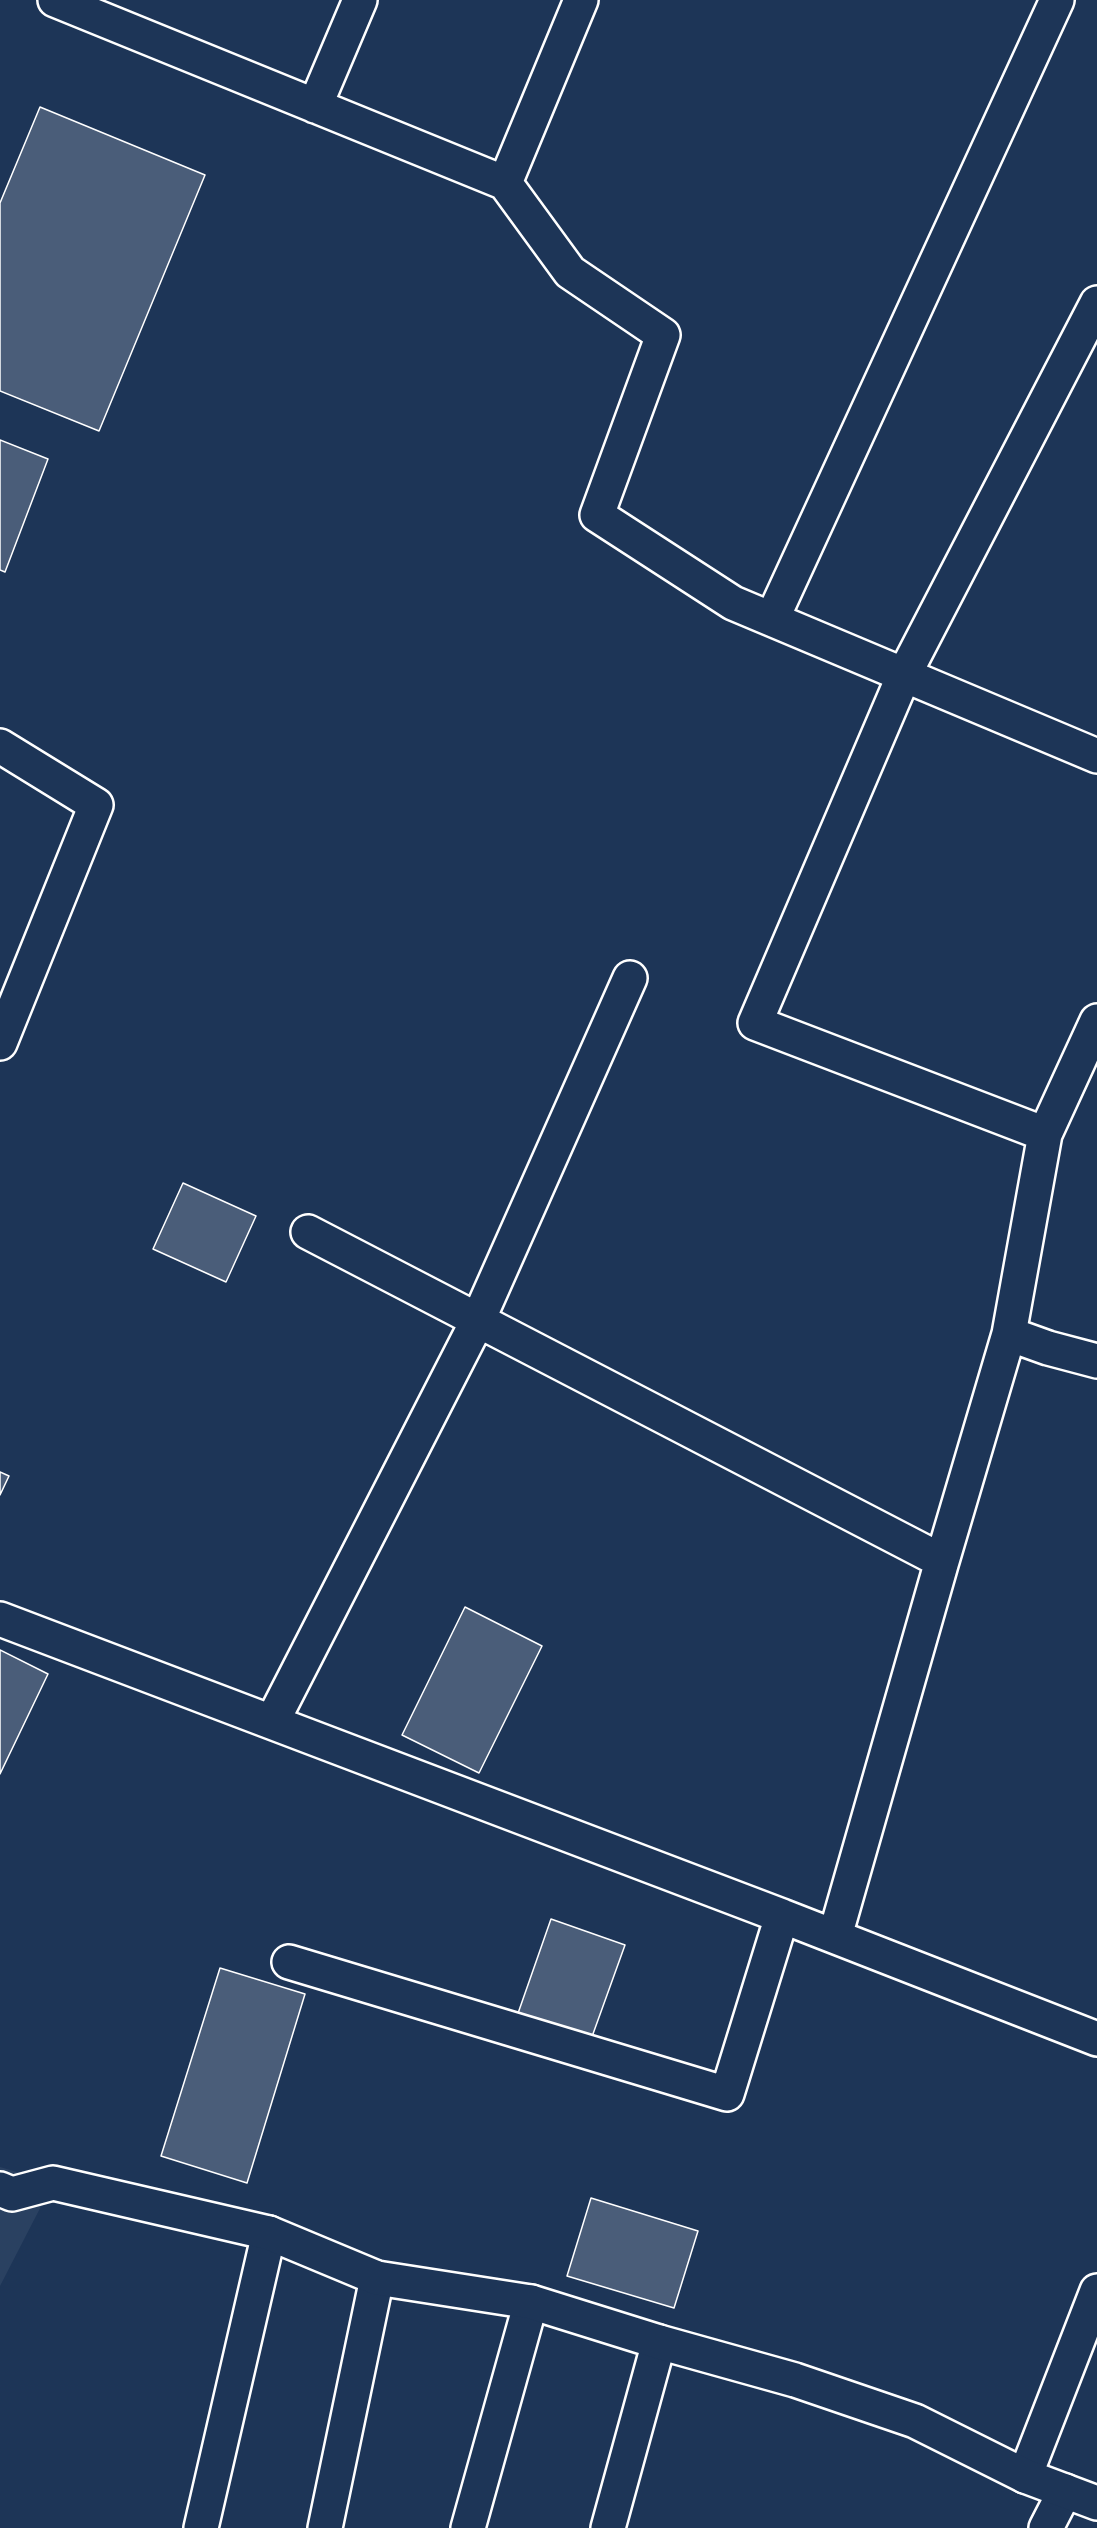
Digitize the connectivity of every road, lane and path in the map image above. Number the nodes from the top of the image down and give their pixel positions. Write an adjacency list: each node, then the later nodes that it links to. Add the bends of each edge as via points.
1 (55, 0): 5 (street)
2 (360, 0): 5 (street)
3 (581, 0): 6 (street)
4 (1057, 0): 8 (street)
5 (315, 106): 6 (street)
6 (505, 183): 8 (street, via 570,272 663,335 597,515 733,603)
7 (1097, 303): 9 (street)
8 (772, 619): 9 (street)
9 (904, 675): 11 (street); 15 (street, via 755,1023)
10 (0, 746): 14 (street, via 96,805)
11 (1097, 756)
12 (630, 978): 17 (street)
13 (1097, 1021): 15 (street)
14 (0, 1043)
15 (1045, 1134): 18 (street)
16 (308, 1232): 17 (street)
17 (478, 1320): 20 (street); 22 (street)
18 (1009, 1334): 19 (street); 20 (street)
19 (1097, 1361)
20 (942, 1561): 24 (street)
21 (0, 1619): 22 (street)
22 (272, 1722): 23 (street)
23 (782, 1916): 24 (street); 25 (street, via 727,2094)
24 (836, 1936): 26 (street)
25 (289, 1962)
26 (1097, 2038)
27 (4, 2199): 28 (street, via 53,2183)
28 (269, 2233): 29 (street); 36 (street)
29 (377, 2278): 31 (street); 37 (street)
30 (1097, 2291): 33 (street)
31 (531, 2302): 32 (street); 38 (street)
32 (659, 2342): 33 (street, via 795,2380 915,2421); 39 (street)
33 (1025, 2476): 34 (street)
34 (1065, 2491): 35 (street); 40 (street)
35 (1097, 2503)
36 (201, 2528)
37 (325, 2528)
38 (468, 2528)
39 (609, 2528)
40 (1046, 2528)

